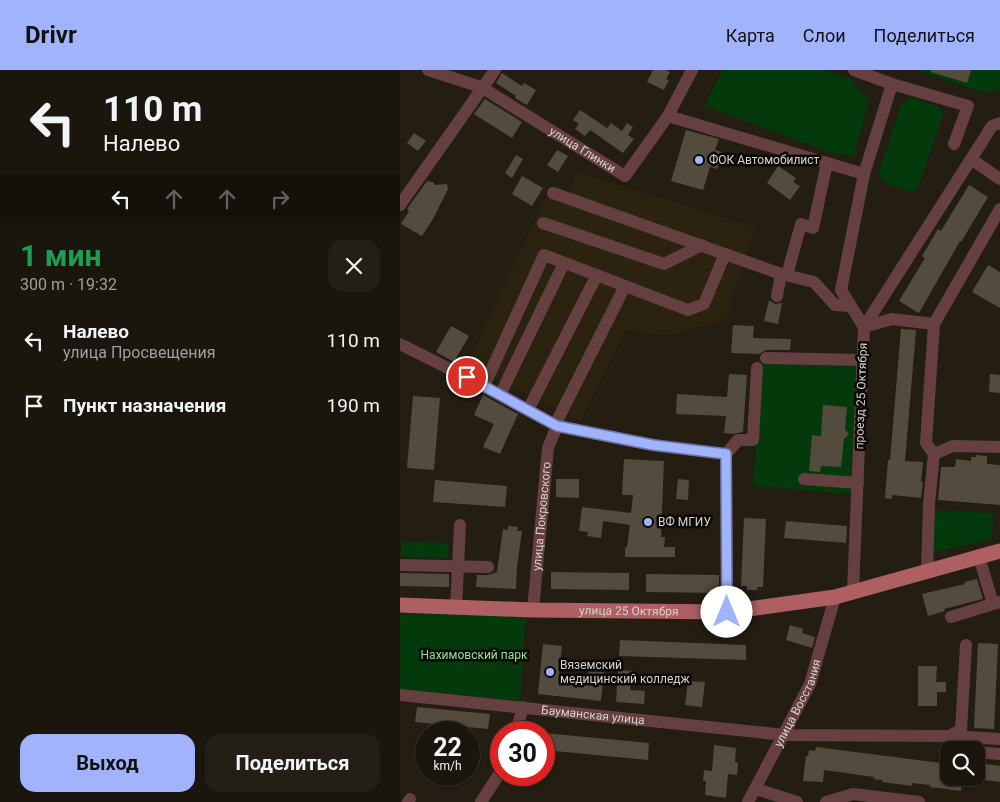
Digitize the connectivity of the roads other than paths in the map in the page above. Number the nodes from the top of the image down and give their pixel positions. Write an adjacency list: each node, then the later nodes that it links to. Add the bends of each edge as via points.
1 (428, 70): 6 (street, улица Глинки)
2 (494, 70): 6 (street)
3 (692, 70): 7 (street, улица Глинки)
4 (854, 70): 5 (street)
5 (892, 84): 9 (street, via 968,106); 12 (street, проезд 25 Октября)
6 (482, 87): 7 (street, улица Глинки, via 625,176); 15 (street)
7 (668, 116): 11 (street)
8 (1000, 123): 10 (street, via 992,126)
9 (954, 144)
10 (971, 158): 13 (street); 27 (street)
11 (827, 163): 12 (street); 21 (street, via 813,228 801,224)
12 (864, 174): 25 (street, проезд 25 Октября, via 842,290)
13 (1000, 179)
14 (553, 193): 18 (street)
15 (400, 205)
16 (1000, 209): 26 (street)
17 (543, 223): 18 (street, via 664,264)
18 (702, 245): 19 (street)
19 (725, 254): 21 (street); 23 (street, via 704,304 688,310)
20 (564, 263): 22 (street); 32 (street, via 544,255); 33 (street)
21 (784, 275): 24 (street); 25 (street, via 814,282 835,305)
22 (597, 276): 23 (street); 34 (street)
23 (625, 286): 35 (street, улица Покровского)
24 (777, 296)
25 (851, 306): 27 (street, проезд 25 Октября)
26 (934, 324): 27 (street, via 892,318); 38 (street, via 926,443)
27 (864, 327): 30 (street, проезд 25 Октября)
28 (400, 344): 32 (street)
29 (766, 358): 30 (street)
30 (863, 360): 40 (street, проезд 25 Октября)
31 (757, 368): 37 (street, via 752,440 738,440)
32 (484, 386): 33 (street)
33 (500, 395): 34 (street)
34 (528, 410): 35 (street)
35 (556, 426): 37 (street, via 653,445); 53 (street, улица Покровского, via 548,448)
36 (1000, 447): 38 (street, via 953,446)
37 (726, 454): 54 (street)
38 (934, 454): 47 (street)
39 (804, 479): 40 (street)
40 (858, 483): 48 (street, проезд 25 Октября)
41 (460, 525): 45 (street)
42 (1000, 551): 43 (main road, улица 25 Октября)
43 (979, 557): 47 (main road, улица 25 Октября); 50 (street)
44 (400, 565): 45 (street)
45 (458, 567): 46 (street); 52 (street)
46 (488, 567)
47 (927, 571): 48 (main road, улица 25 Октября)
48 (853, 591): 49 (main road, улица 25 Октября)
49 (835, 597): 54 (main road, улица 25 Октября); 60 (street, улица Восстания, via 810,684)
50 (997, 603): 55 (street)
51 (400, 605): 52 (main road, улица 25 Октября)
52 (456, 607): 53 (main road, улица 25 Октября)
53 (533, 610): 54 (main road, улица 25 Октября)
54 (727, 612)
55 (951, 617)
56 (966, 645): 61 (street, via 961,730)
57 (400, 695): 58 (street, Бауманская улица)
58 (523, 707): 59 (street); 60 (street, Бауманская улица)
59 (519, 721)
60 (785, 735): 61 (street, Бауманская улица); 66 (street, улица Восстания)
61 (949, 736): 62 (street, Бауманская улица)
62 (1000, 739)
63 (985, 753): 64 (street)
64 (1000, 754)
65 (491, 786): 67 (street)
66 (756, 789): 68 (street, улица Восстания); 69 (street)
67 (481, 802)
68 (748, 802)
69 (797, 802)
70 (826, 802): 71 (street, via 853,794)
71 (919, 802)

